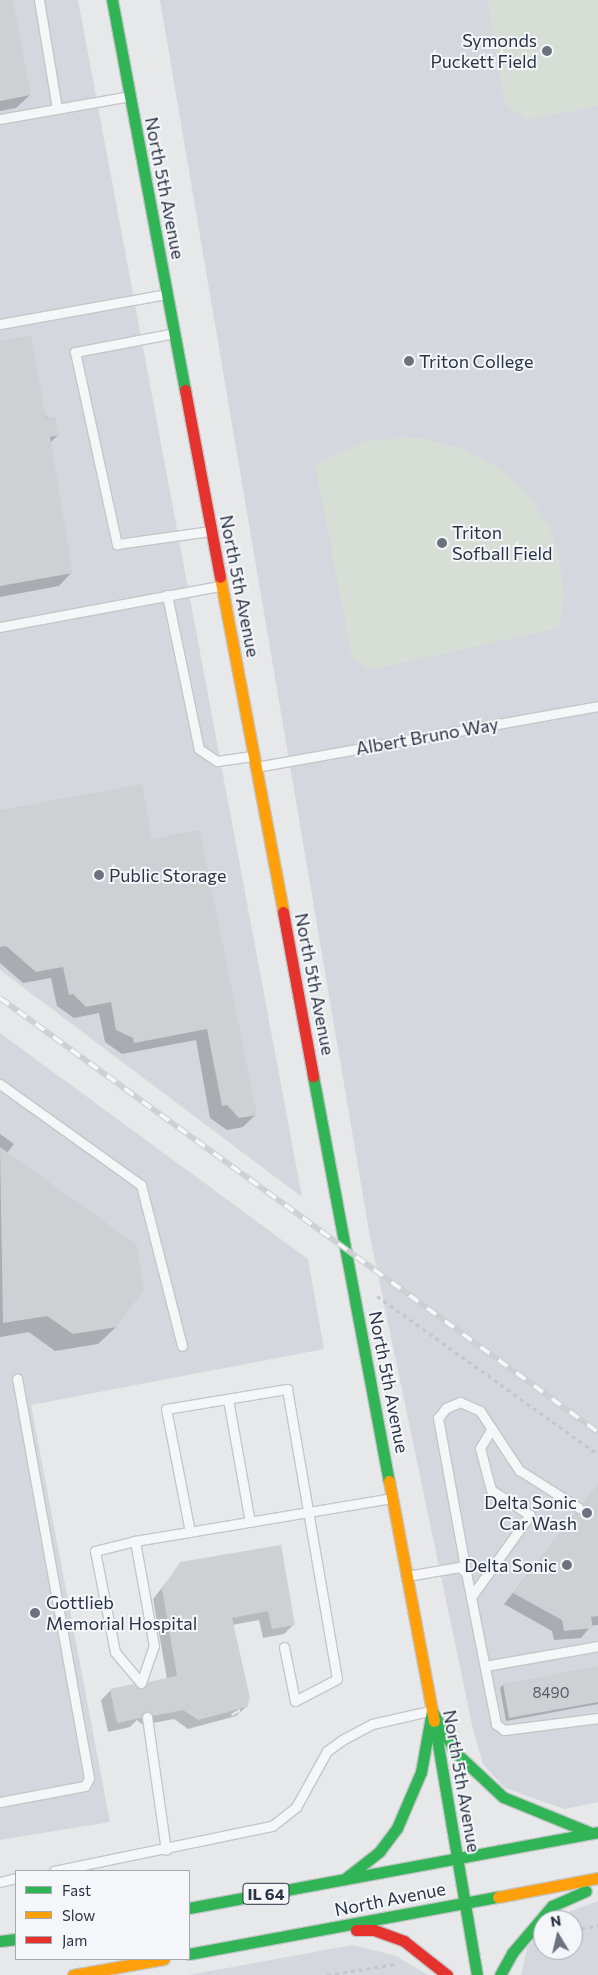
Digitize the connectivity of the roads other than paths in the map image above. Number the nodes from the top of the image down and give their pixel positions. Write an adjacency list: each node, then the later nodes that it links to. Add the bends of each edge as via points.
1 (39, 0): 4 (lane)
2 (112, 0): 3 (street, North 5th Avenue)
3 (130, 96): 4 (lane); 6 (street, North 5th Avenue)
4 (57, 109): 5 (lane)
5 (0, 119)
6 (168, 294): 7 (lane); 8 (street, North 5th Avenue)
7 (0, 324)
8 (175, 333): 9 (street, North 5th Avenue); 9 (lane, via 75,352 117,544)
9 (212, 530): 10 (street, North 5th Avenue)
10 (222, 586): 11 (lane); 14 (street, North 5th Avenue)
11 (167, 596): 12 (lane); 14 (lane, Albert Bruno Way, via 199,749 217,761)
12 (0, 627)
13 (598, 706): 14 (lane, Albert Bruno Way)
14 (255, 761): 20 (street, North 5th Avenue)
15 (0, 1084): 16 (lane, via 141,1185)
16 (182, 1346)
17 (17, 1378): 35 (lane, via 89,1778 85,1786)
18 (228, 1399): 22 (lane, via 287,1389); 23 (lane); 24 (lane, via 166,1409)
19 (492, 1428): 21 (lane, via 518,1470); 26 (lane, via 480,1411 460,1402 438,1418); 28 (lane, via 480,1448 491,1490 528,1510 530,1515)
20 (392, 1498): 22 (lane); 27 (street, North 5th Avenue)
21 (579, 1508)
22 (310, 1512): 23 (lane); 30 (lane, via 337,1679 295,1701)
23 (250, 1522): 24 (lane)
24 (190, 1532): 25 (lane)
25 (135, 1541): 25 (lane, via 95,1551 115,1652 141,1683 154,1646)
26 (466, 1572): 27 (lane, via 459,1567); 28 (lane)
27 (407, 1576): 32 (street, North 5th Avenue)
28 (471, 1597): 31 (lane)
29 (598, 1646): 31 (lane)
30 (284, 1647)
31 (485, 1666): 34 (lane, via 496,1724 504,1730)
32 (432, 1711): 37 (street, via 456,1753 503,1797 526,1810); 38 (lane, via 372,1724 342,1740 328,1752 296,1807 272,1826); 39 (street, North 5th Avenue); 43 (street, via 421,1772 397,1828 379,1852)
33 (147, 1717): 38 (lane)
34 (598, 1718)
35 (0, 1802)
36 (598, 1818): 37 (lane)
37 (595, 1833): 39 (street, North Avenue / IL 64)
38 (166, 1850): 40 (lane)
39 (457, 1859): 43 (street, North Avenue / IL 64); 46 (street, North 5th Avenue)
40 (59, 1870)
41 (15, 1878): 44 (lane)
42 (598, 1878): 46 (street, North Avenue)
43 (343, 1880): 47 (street, North Avenue / IL 64)
44 (0, 1882)
45 (598, 1887): 56 (street, via 552,1906 512,1952)
46 (464, 1903): 48 (street, North Avenue); 55 (street, North 5th Avenue)
47 (190, 1908)
48 (326, 1929): 51 (street, North Avenue); 54 (street, via 374,1930 396,1939)
49 (15, 1939): 50 (street)
50 (0, 1942)
51 (190, 1954)
52 (158, 1960): 53 (street)
53 (73, 1975)
54 (447, 1975)
55 (477, 1975)
56 (500, 1975)

